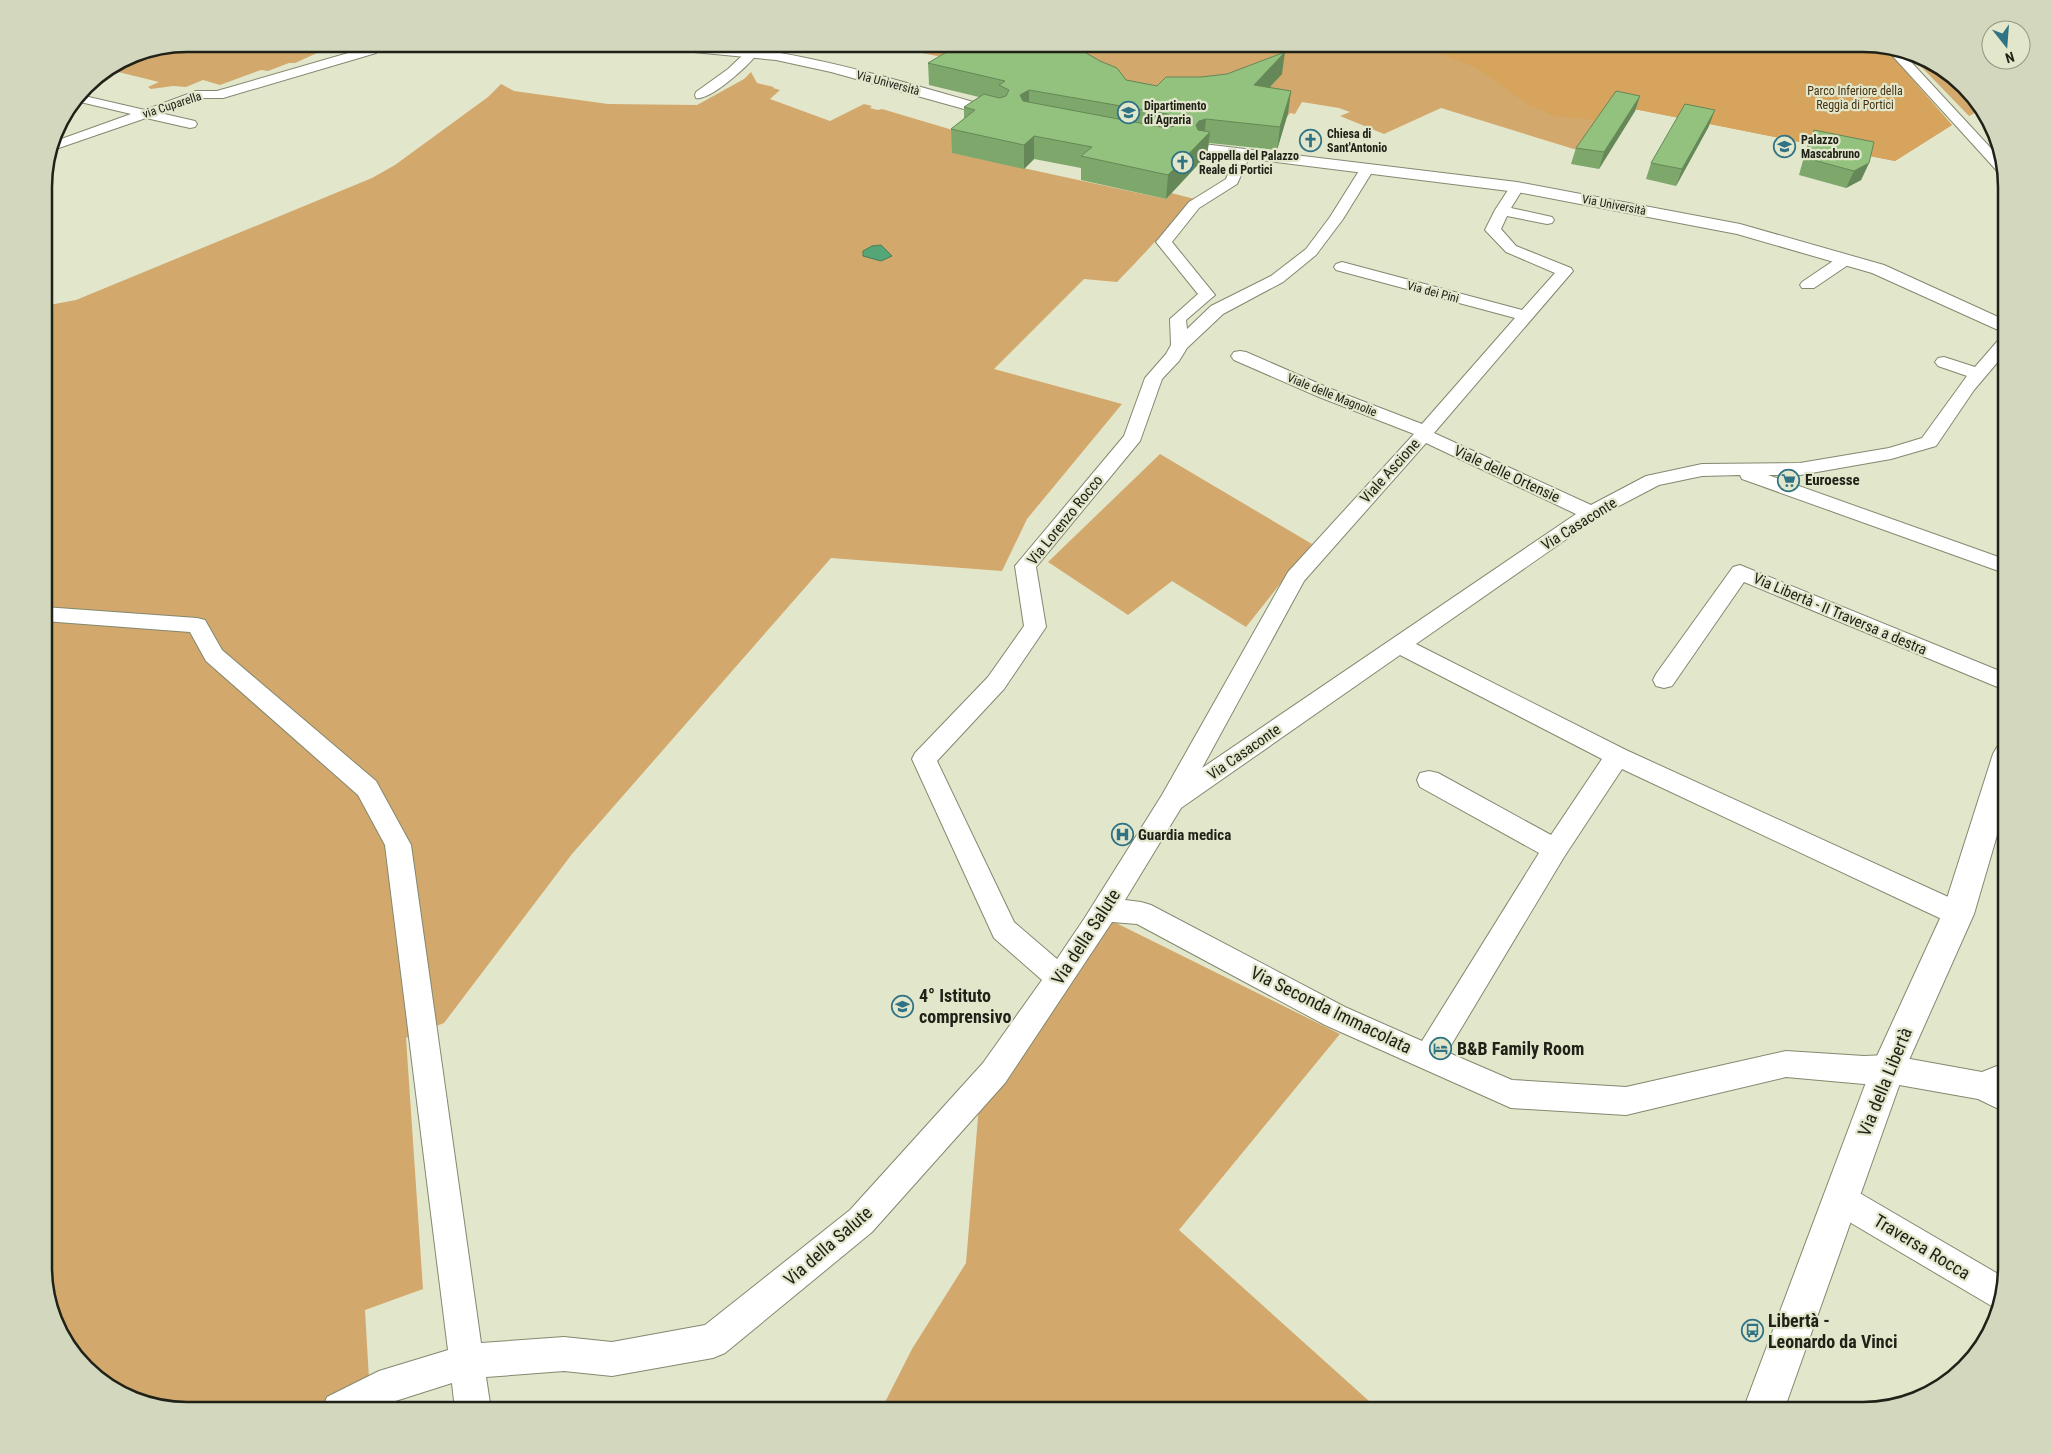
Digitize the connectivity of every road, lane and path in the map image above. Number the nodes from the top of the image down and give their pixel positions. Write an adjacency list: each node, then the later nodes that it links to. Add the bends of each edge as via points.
1 (362, 53): 9 (street, via Cuparella, via 218,95 201,94)
2 (729, 53): 4 (main road, Via Università)
3 (780, 53): 5 (main road)
4 (750, 55): 5 (main road, Via Università); 7 (street)
5 (776, 56): 10 (main road, Via Università, via 833,68)
6 (1903, 59): 15 (street)
7 (701, 95)
8 (85, 100): 9 (street)
9 (144, 114): 11 (street); 12 (street, via Cuparella)
10 (1000, 114)
11 (190, 124)
12 (60, 144)
13 (1203, 149): 14 (main road, Via Università)
14 (1244, 153): 16 (main road, Via Università); 25 (street, via 1232,180 1194,205 1164,242 1207,295 1178,319)
15 (1996, 161)
16 (1367, 169): 17 (main road, Via Università); 25 (street, via 1311,252 1277,279 1217,310)
17 (1517, 187): 18 (street, Viale Ascione); 20 (main road, Via Università, via 1740,229)
18 (1502, 210): 19 (street); 23 (street, Viale Ascione, via 1493,230 1511,248 1565,271)
19 (1547, 220)
20 (1845, 260): 22 (street); 24 (main road, Via Università, via 1878,269)
21 (1342, 268): 23 (street, Via dei Pini)
22 (1808, 285)
23 (1524, 316): 30 (street, Viale Ascione)
24 (1998, 324)
25 (1180, 346): 45 (street, Via Lorenzo Rocco, via 1154,378 1133,437 1025,566 1035,627 996,683 924,759 1004,930)
26 (1998, 352): 29 (street, Via Casaconte)
27 (1240, 356): 30 (street, Viale delle Magnolie)
28 (1944, 362): 29 (street)
29 (1978, 374): 31 (street, Via Casaconte, via 1929,442 1891,453 1800,469)
30 (1424, 433): 32 (street, Viale delle Ortensie); 41 (street, Viale Ascione, via 1295,577)
31 (1733, 469): 32 (street, Via Casaconte, via 1702,470 1653,480); 33 (street)
32 (1591, 513): 35 (street, Via Casaconte)
33 (1998, 564)
34 (53, 615): 51 (street, via 197,625 214,655 367,788 398,845)
35 (1399, 645): 38 (street); 41 (street, Via Casaconte)
36 (1998, 679): 37 (street, Via Libertà - II Traversa a destra, via 1740,572)
37 (1664, 680)
38 (1617, 756): 42 (street); 44 (street)
39 (1429, 780): 42 (street)
40 (1998, 783): 44 (main road, Via della Libertà)
41 (1171, 802): 43 (street, Via della Salute)
42 (1554, 850): 46 (street)
43 (1104, 910): 45 (street, Via della Salute); 46 (street, Via Seconda Immacolata, via 1141,913 1335,1016)
44 (1958, 914): 47 (main road, Via della Libertà)
45 (1059, 978): 51 (street, Via della Salute, via 994,1073 861,1221 713,1341 612,1359 564,1354)
46 (1428, 1057): 47 (street, Via Seconda Immacolata, via 1510,1094 1626,1101 1786,1064)
47 (1888, 1069): 48 (street, Via Seconda Immacolata); 49 (main road, Via della Libertà)
48 (1998, 1087)
49 (1840, 1199): 50 (street, Traversa Rocca); 54 (main road, Via della Libertà)
50 (1996, 1291)
51 (468, 1361): 52 (street, Via della Salute, via 379,1389); 53 (street)
52 (355, 1402)
53 (472, 1402)
54 (1766, 1402)

